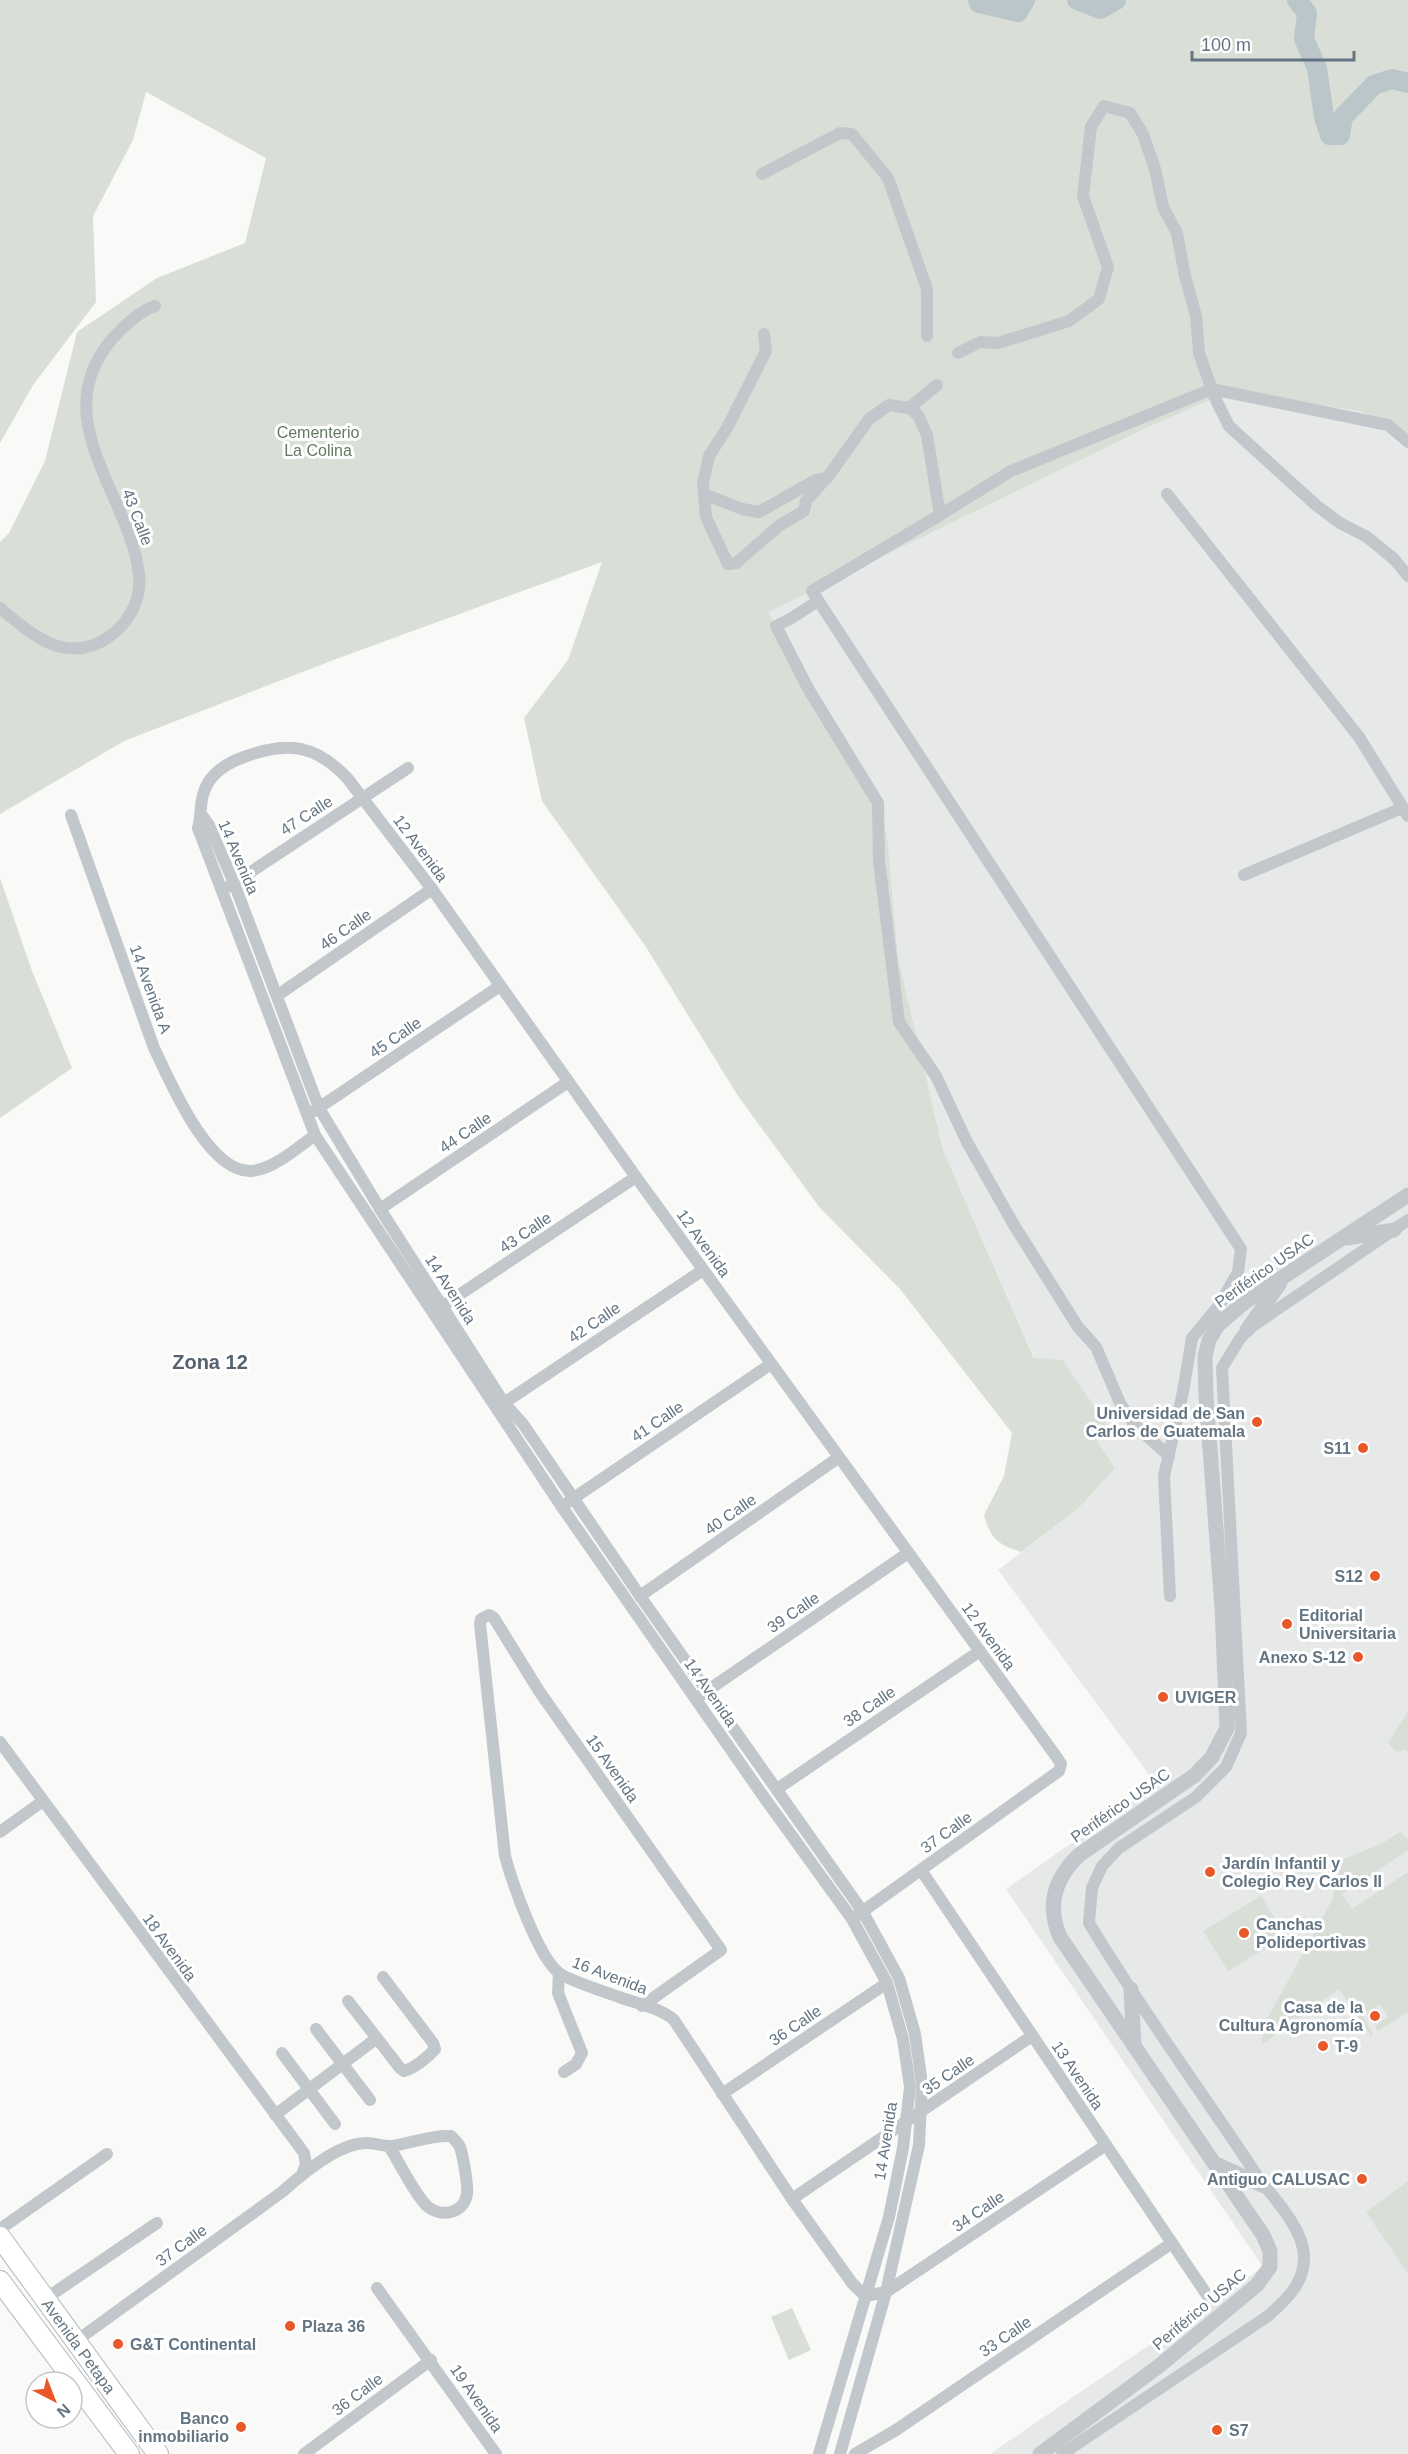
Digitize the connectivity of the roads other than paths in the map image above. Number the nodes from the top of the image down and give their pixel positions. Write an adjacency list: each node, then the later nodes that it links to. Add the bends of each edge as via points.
1 (762, 174): 4 (street, via 840,133 852,134 888,178 927,289)
2 (155, 306): 16 (street, 43 Calle, via 144,309 107,345 97,361 86,411 98,461 139,574 140,589 130,616 117,632 75,650 43,639)
3 (764, 334): 11 (street, via 766,351 709,456)
4 (927, 336)
5 (958, 353): 7 (street, via 980,342 998,344 1069,321 1099,299 1108,267 1083,196 1091,127 1104,106 1130,113 1143,134 1163,207 1177,232 1196,316 1199,353)
6 (937, 385): 8 (street)
7 (1212, 389): 9 (street, via 1388,425); 13 (street, via 1011,471); 14 (street, via 1229,426 1317,506 1394,558)
8 (909, 408): 10 (street, via 889,405 869,419); 13 (street, via 918,415 927,435)
9 (1408, 442)
10 (827, 478): 11 (street, via 816,480 759,512); 11 (street, via 806,501 804,511 780,525 736,563 728,564 706,517)
11 (704, 494)
12 (1167, 494): 19 (street, via 1359,737)
13 (940, 515): 15 (street, via 812,591)
14 (1408, 576)
15 (818, 601): 44 (street, via 776,626 809,690 878,803 879,861 899,1022 936,1076 967,1142 1014,1225 1078,1327 1096,1347 1125,1410 1134,1424); 44 (street, via 1241,1249 1238,1272 1220,1304 1192,1338)
16 (0, 608)
17 (408, 768): 18 (street, 47 Calle)
18 (363, 798): 20 (street, 12 Avenida, via 321,756 286,746 259,751 220,770 204,789); 23 (street, 47 Calle); 24 (street, 12 Avenida)
19 (1405, 812): 22 (street)
20 (201, 814): 23 (street, 14 Avenida, via 210,825); 25 (street, 14 Avenida, via 198,828)
21 (71, 815): 30 (street, 14 Avenida A, via 154,1048 208,1144 225,1161 242,1170 259,1170)
22 (1244, 875)
23 (234, 884): 25 (street, 47 Calle); 27 (street, 14 Avenida)
24 (432, 889): 26 (street, 12 Avenida); 27 (street, 46 Calle)
25 (222, 891): 29 (street, 14 Avenida)
26 (500, 986): 28 (street, 12 Avenida); 29 (street, 45 Calle)
27 (278, 996): 29 (street, 14 Avenida)
28 (568, 1082): 31 (street, 12 Avenida); 33 (street, 44 Calle)
29 (314, 1112): 30 (street, 14 Avenida); 33 (street, 14 Avenida)
30 (315, 1135): 40 (street, 14 Avenida)
31 (636, 1177): 37 (street, 12 Avenida); 39 (street, 43 Calle)
32 (1408, 1195): 36 (street, Periférico USAC)
33 (380, 1209): 39 (street, 14 Avenida)
34 (1408, 1220): 35 (street)
35 (1394, 1230): 36 (street); 41 (street)
36 (1341, 1239): 38 (street, Periférico USAC)
37 (703, 1269): 42 (street, 12 Avenida); 43 (street, 42 Calle)
38 (1285, 1275): 41 (street); 72 (street, Periférico USAC, via 1218,1325 1205,1356 1227,1728 1212,1757 1195,1775 1070,1864 1053,1899 1060,1937)
39 (443, 1306): 40 (street, 43 Calle); 43 (street, 14 Avenida)
40 (432, 1313): 47 (street, 14 Avenida)
41 (1247, 1330): 66 (street, via 1222,1368 1241,1732 1226,1767 1196,1797 1119,1848 1102,1866 1092,1888 1089,1923)
42 (771, 1364): 45 (street, 12 Avenida); 46 (street, 41 Calle)
43 (504, 1403): 46 (street, 14 Avenida)
44 (1169, 1456): 50 (street, via 1164,1476)
45 (838, 1458): 48 (street, 12 Avenida); 49 (street, 40 Calle)
46 (574, 1498): 47 (street, 41 Calle); 49 (street, 14 Avenida)
47 (562, 1507): 54 (street, 14 Avenida)
48 (908, 1553): 52 (street, 12 Avenida); 53 (street, 39 Calle)
49 (640, 1596): 53 (street, 14 Avenida)
50 (1170, 1596)
51 (480, 1624): 63 (street, 16 Avenida, via 505,1856 526,1913); 68 (street, 15 Avenida, via 484,1616 494,1618 539,1691 721,1950)
52 (980, 1652): 56 (street, 12 Avenida, via 1058,1759); 57 (street, 38 Calle)
53 (706, 1690): 54 (street, 39 Calle); 57 (street, 14 Avenida)
54 (696, 1698): 62 (street, 14 Avenida)
55 (0, 1742): 58 (street, 18 Avenida)
56 (1059, 1771): 60 (street, 37 Calle)
57 (777, 1789): 61 (street, 14 Avenida)
58 (43, 1801): 59 (street); 80 (street, 18 Avenida)
59 (0, 1832)
60 (921, 1870): 61 (street, 37 Calle); 70 (street, 13 Avenida)
61 (863, 1912): 62 (street, 37 Calle); 79 (street, 14 Avenida, via 899,1978 915,2034)
62 (852, 1919): 65 (street, 14 Avenida)
63 (558, 1973): 68 (street, 16 Avenida); 75 (street, via 558,1994 582,2053 576,2064)
64 (383, 1977): 71 (street, via 435,2049 404,2071)
65 (887, 1983): 77 (street, 36 Calle); 81 (street, 14 Avenida, via 903,2039 910,2087)
66 (1131, 1989): 72 (street); 88 (street)
67 (348, 2001): 71 (street)
68 (642, 2006): 77 (street, 16 Avenida, via 674,2020)
69 (316, 2029): 74 (street)
70 (1032, 2036): 79 (street, 35 Calle); 83 (street, 13 Avenida)
71 (377, 2038): 74 (street)
72 (1134, 2047): 86 (street, Periférico USAC)
73 (282, 2053): 76 (street)
74 (343, 2064): 76 (street); 78 (street)
75 (564, 2072)
76 (310, 2089): 80 (street); 82 (street)
77 (722, 2094): 89 (street, 16 Avenida)
78 (369, 2100)
79 (922, 2111): 81 (street, 35 Calle); 98 (street, 14 Avenida)
80 (276, 2115): 87 (street, 18 Avenida, via 304,2153)
81 (907, 2122): 89 (street, 35 Calle); 99 (street, 14 Avenida, via 889,2217)
82 (335, 2124)
83 (1106, 2145): 93 (street, 13 Avenida); 98 (street, 34 Calle)
84 (389, 2146): 84 (street, 37 Calle, via 437,2135 451,2136 459,2145 466,2182 467,2194 462,2204 443,2214 425,2204); 87 (street, 37 Calle, via 364,2143 345,2148)
85 (107, 2154): 91 (street)
86 (1211, 2162): 88 (street); 113 (street, Periférico USAC, via 1263,2235 1270,2251 1269,2268 1257,2285 1159,2366)
87 (303, 2172): 102 (street, 37 Calle, via 282,2192)
88 (1264, 2186): 114 (street, via 1297,2230 1302,2244 1303,2265 1296,2287 1268,2316)
89 (792, 2199): 99 (street, 16 Avenida)
90 (157, 2223): 101 (street)
91 (0, 2229)
92 (0, 2237): 95 (main road, Avenida Petapa)
93 (1172, 2243): 100 (street, 13 Avenida); 112 (street, 33 Calle)
94 (0, 2257): 95 (main road)
95 (26, 2272): 101 (main road, Avenida Petapa)
96 (0, 2281): 104 (main road, Avenida Petapa)
97 (376, 2288): 103 (street, 19 Avenida)
98 (886, 2292): 99 (street, 34 Calle); 111 (street, 14 Avenida)
99 (865, 2296): 110 (street, 14 Avenida)
100 (1209, 2298)
101 (45, 2299): 102 (main road, Avenida Petapa)
102 (76, 2341): 105 (main road, Avenida Petapa)
103 (431, 2360): 108 (street, 36 Calle); 109 (street, 19 Avenida)
104 (109, 2426): 105 (main road, via 119,2420); 106 (main road, Avenida Petapa)
105 (140, 2430): 107 (main road, Avenida Petapa)
106 (129, 2454)
107 (158, 2454)
108 (304, 2454)
109 (496, 2454)
110 (819, 2454)
111 (840, 2454)
112 (855, 2454)
113 (1040, 2454)
114 (1062, 2454)

